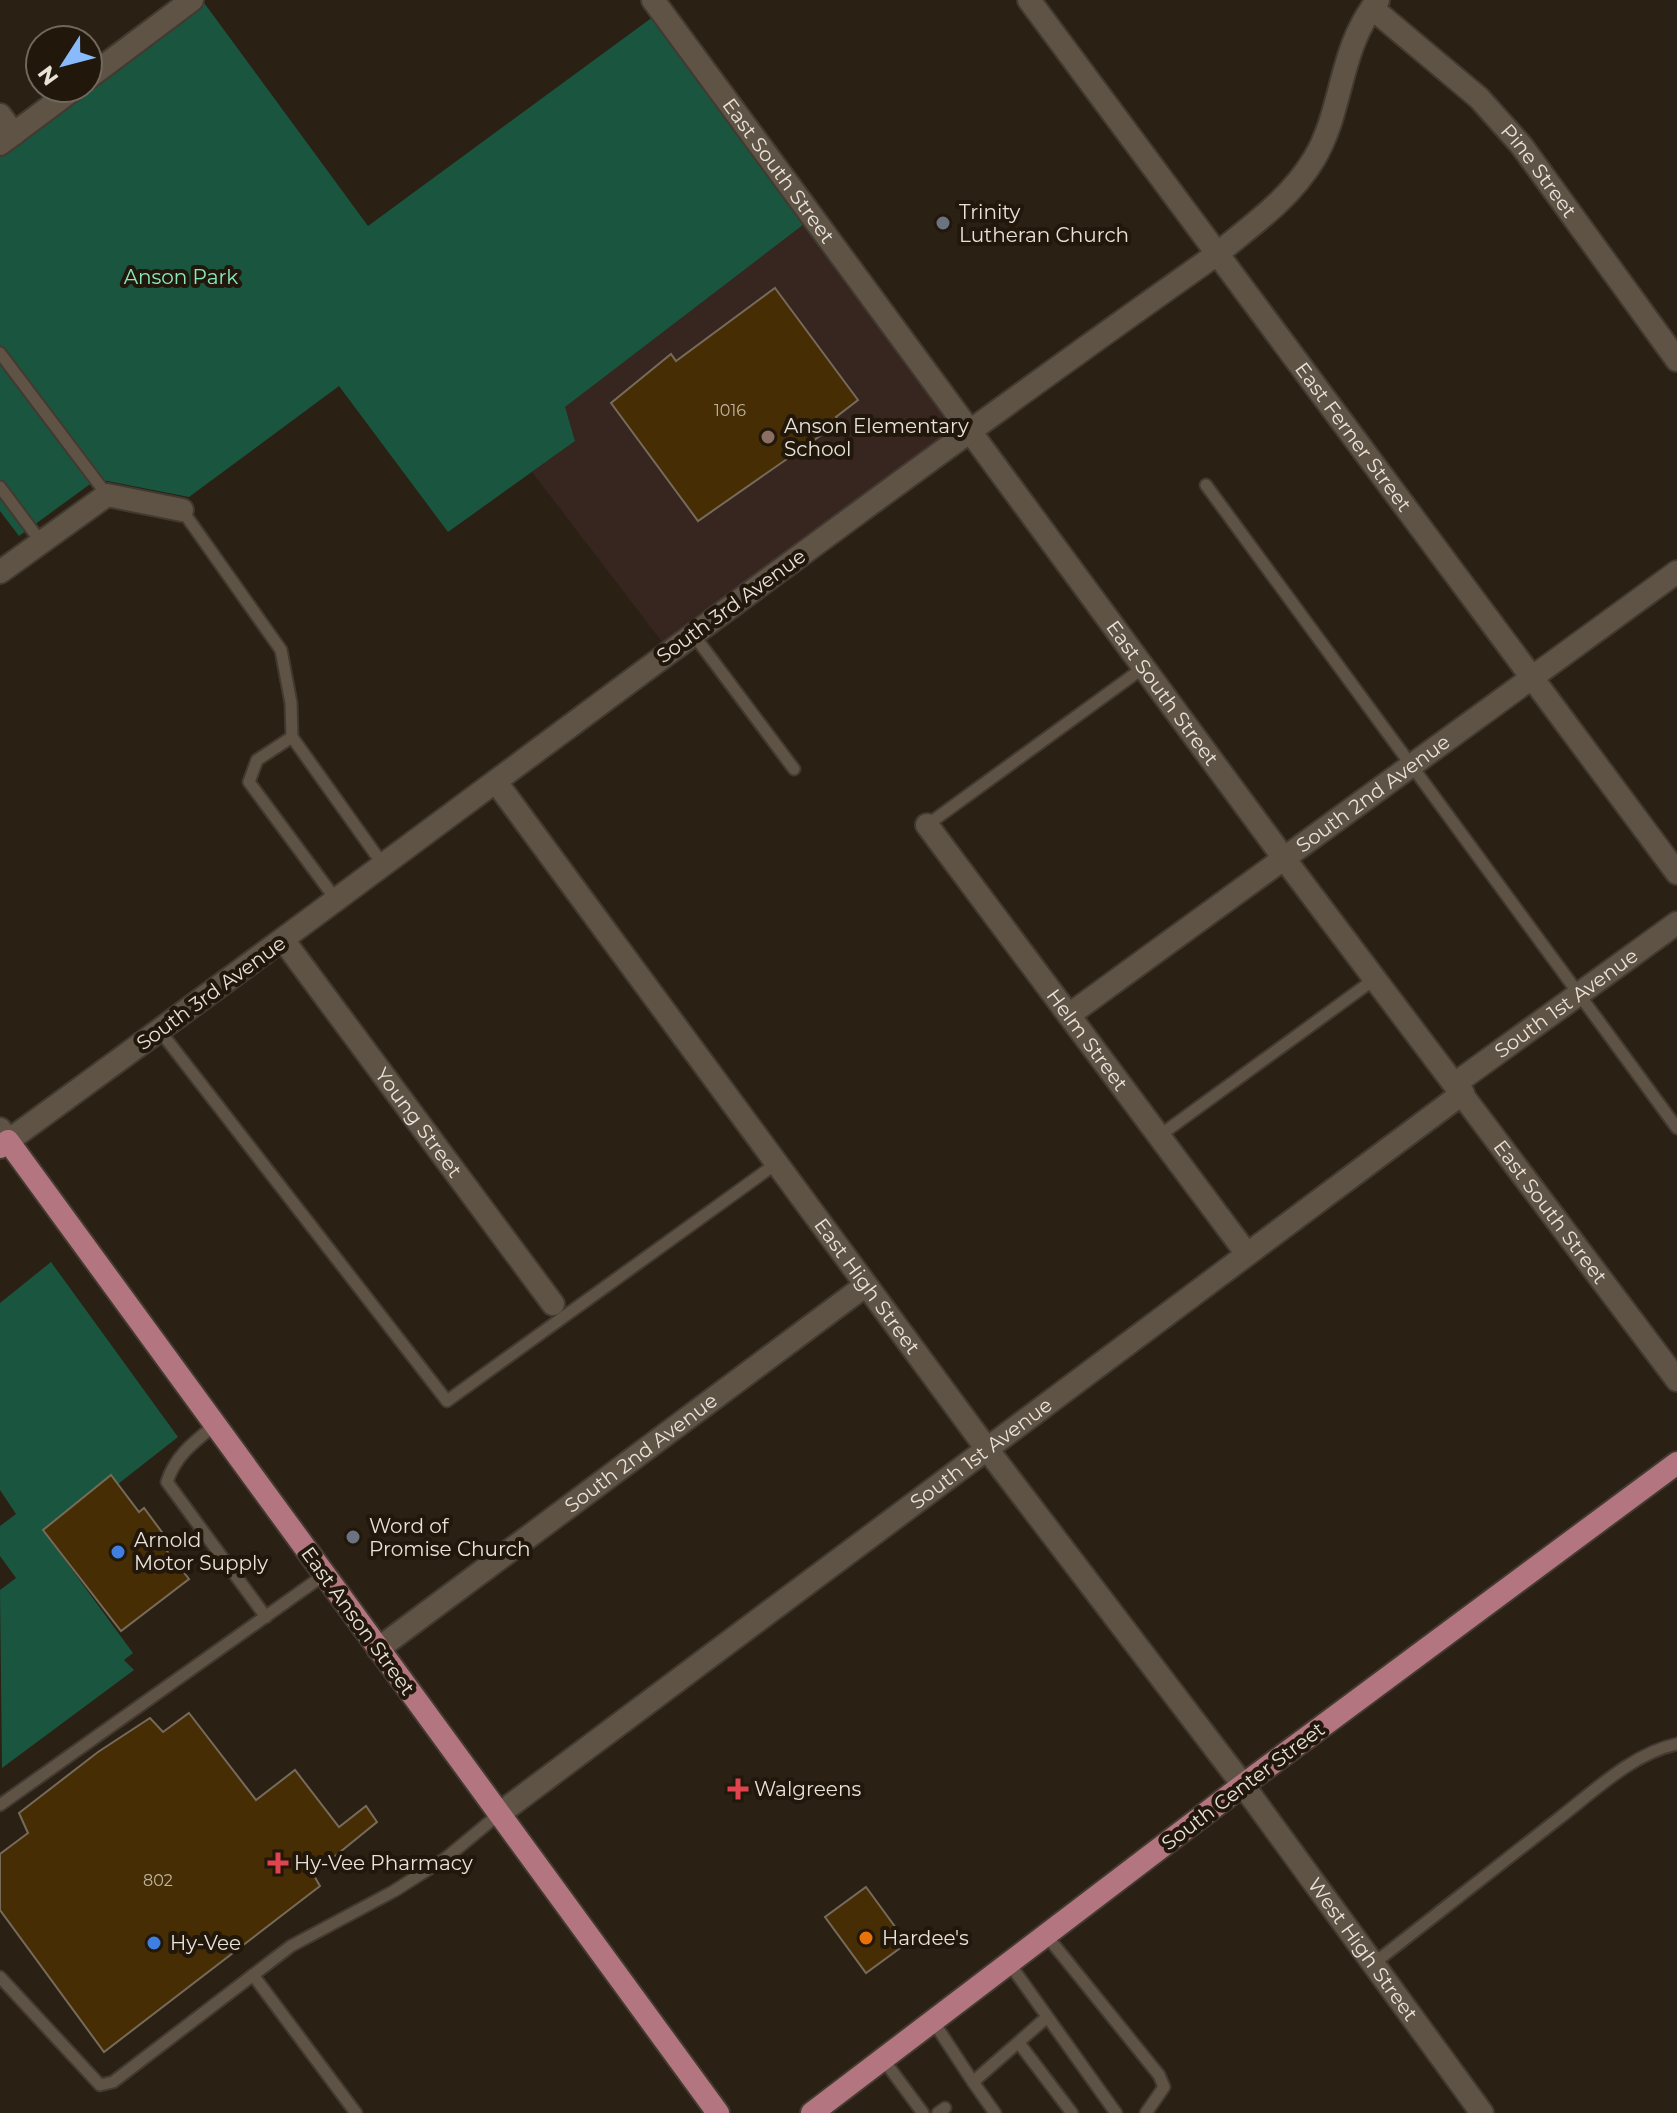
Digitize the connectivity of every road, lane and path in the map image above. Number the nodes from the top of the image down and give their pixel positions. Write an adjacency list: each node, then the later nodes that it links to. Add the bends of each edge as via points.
1 (192, 0): 5 (street)
2 (653, 0): 12 (street, East South Street)
3 (1029, 0): 9 (street, East Ferner Street)
4 (1375, 4): 9 (street, South 3rd Avenue, via 1350,45 1315,158 1284,198); 11 (street, Pine Street, via 1479,98 1521,145)
5 (104, 66)
6 (54, 104): 8 (street)
7 (0, 115): 8 (street)
8 (7, 139)
9 (1217, 254): 12 (street, South 3rd Avenue); 22 (street, East Ferner Street)
10 (0, 353): 15 (lane)
11 (1677, 360)
12 (968, 433): 20 (street, South 3rd Avenue); 21 (street, East South Street)
13 (1206, 485): 24 (lane)
14 (0, 487): 17 (lane)
15 (107, 495): 16 (street); 17 (street)
16 (182, 510): 23 (lane, via 281,650)
17 (41, 542): 18 (street)
18 (0, 572)
19 (1677, 572): 22 (street, South 2nd Avenue)
20 (693, 634): 25 (lane); 26 (street, South 3rd Avenue)
21 (1143, 668): 27 (lane); 28 (street, East South Street)
22 (1531, 677): 24 (street, South 2nd Avenue); 30 (street, East Ferner Street)
23 (292, 737): 29 (lane); 31 (lane, via 257,760 249,782)
24 (1409, 766): 28 (street, South 2nd Avenue); 35 (lane)
25 (794, 769)
26 (496, 782): 29 (street, South 3rd Avenue); 42 (street, East High Street)
27 (927, 825): 36 (street, Helm Street)
28 (1283, 857): 34 (street, East South Street); 36 (street, South 2nd Avenue)
29 (384, 866): 31 (street, South 3rd Avenue)
30 (1677, 873)
31 (337, 901): 33 (street, South 3rd Avenue)
32 (1677, 923): 35 (street, South 1st Avenue)
33 (284, 941): 37 (street, South 3rd Avenue); 45 (street, Young Street)
34 (1376, 978): 38 (street, East South Street); 40 (lane)
35 (1578, 994): 38 (street, South 1st Avenue); 39 (lane)
36 (1069, 1015): 40 (street, Helm Street)
37 (160, 1031): 41 (street, South 3rd Avenue); 42 (lane, via 447,1401)
38 (1460, 1088): 43 (street, South 1st Avenue); 46 (street, East South Street)
39 (1677, 1128)
40 (1159, 1136): 43 (street, Helm Street)
41 (3, 1139): 47 (main road, East Anson Street)
42 (777, 1163): 44 (street, East High Street)
43 (1247, 1254): 48 (street, South 1st Avenue)
44 (866, 1285): 48 (street, East High Street); 52 (street, South 2nd Avenue)
45 (553, 1304)
46 (1677, 1380)
47 (215, 1425): 50 (main road, East Anson Street); 51 (lane, via 186,1449 167,1482)
48 (987, 1449): 54 (street, East High Street); 56 (street, South 1st Avenue)
49 (1677, 1463): 54 (main road, South Center Street)
50 (324, 1575): 51 (lane); 52 (main road, East Anson Street)
51 (266, 1617): 55 (lane)
52 (378, 1649): 56 (main road, East Anson Street)
53 (1677, 1744): 59 (lane, via 1638,1760 1586,1797)
54 (1243, 1785): 57 (main road, South Center Street); 59 (street, West High Street)
55 (0, 1805)
56 (499, 1814): 60 (lane, via 446,1858 291,1946); 68 (main road, East Anson Street)
57 (1046, 1935): 58 (main road, South Center Street); 74 (lane, via 1159,2075 1164,2087)
58 (1009, 1963): 62 (lane); 63 (main road, South Center Street)
59 (1373, 1964): 75 (street, West High Street)
60 (253, 1975): 61 (lane, via 113,2082 100,2085); 67 (lane)
61 (0, 1977)
62 (1046, 2018): 64 (lane); 73 (lane)
63 (933, 2021): 65 (main road, South Center Street); 66 (lane)
64 (1019, 2043): 66 (lane); 72 (lane)
65 (883, 2059): 69 (main road, South Center Street); 70 (lane)
66 (973, 2082): 71 (lane)
67 (356, 2113)
68 (718, 2113)
69 (812, 2113)
70 (923, 2113)
71 (995, 2113)
72 (1072, 2113)
73 (1116, 2113)
74 (1146, 2113)
75 (1482, 2113)

